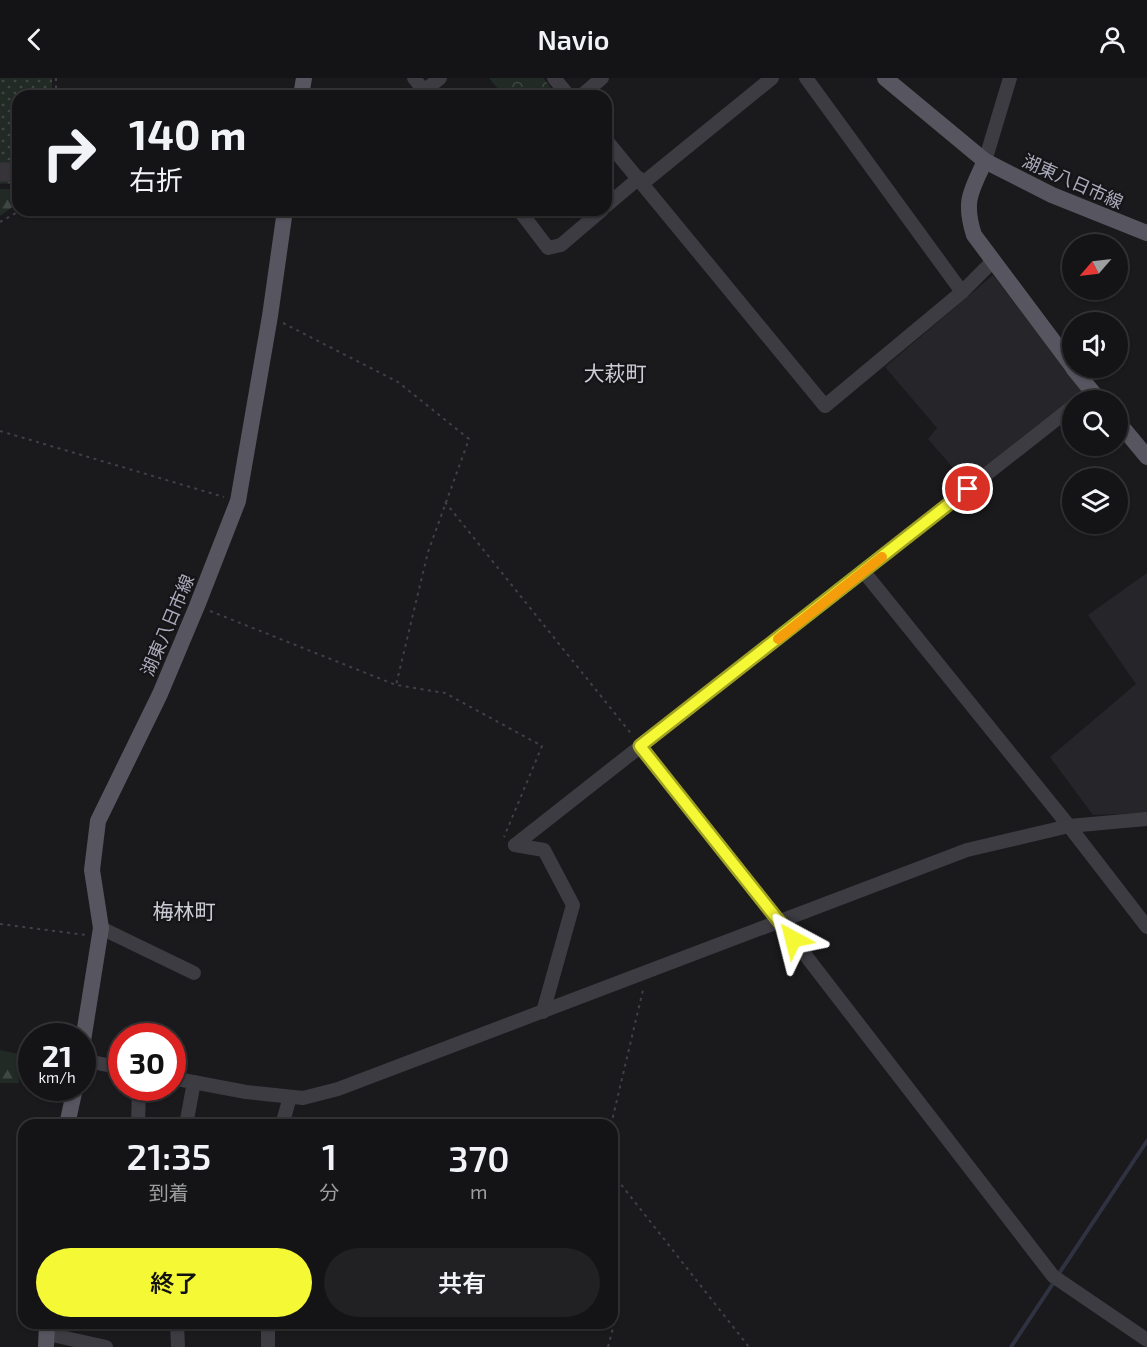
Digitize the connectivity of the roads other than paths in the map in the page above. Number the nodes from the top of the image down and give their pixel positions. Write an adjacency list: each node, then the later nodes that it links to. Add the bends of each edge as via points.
1 (414, 78): 9 (street)
2 (440, 78): 10 (street)
3 (554, 78): 11 (street)
4 (602, 78): 12 (street)
5 (772, 78): 15 (street)
6 (806, 78): 22 (street)
7 (885, 78): 14 (main road, 湖東八日市線)
8 (1010, 78): 14 (street)
9 (424, 90)
10 (429, 90)
11 (564, 90)
12 (588, 90)
13 (612, 147): 15 (street)
14 (985, 161): 20 (main road, 湖東八日市線, via 1052,195); 21 (main road, via 968,198 969,218 974,235)
15 (641, 181): 16 (street); 22 (street, via 825,406)
16 (612, 202)
17 (284, 216): 33 (main road, 湖東八日市線, via 238,501 198,606 98,821 92,870)
18 (524, 216): 19 (street, via 548,248 561,245)
19 (595, 216)
20 (1147, 233)
21 (993, 261): 22 (street); 23 (main road)
22 (962, 292)
23 (1062, 352)
24 (1062, 415): 27 (street)
25 (1128, 434): 26 (main road)
26 (1147, 457)
27 (864, 572): 28 (street); 30 (street)
28 (640, 746): 31 (street); 35 (street, via 515,845 544,850 573,905)
29 (1147, 819): 30 (street)
30 (1070, 826): 31 (street, via 967,850); 32 (street)
31 (779, 921): 35 (street); 49 (street, via 1053,1276)
32 (1147, 927)
33 (100, 932): 34 (street); 36 (main road, 湖東八日市線)
34 (194, 973)
35 (543, 1012): 39 (street, via 338,1089 303,1098)
36 (86, 1023)
37 (186, 1081): 38 (street)
38 (194, 1082): 39 (street); 44 (street)
39 (290, 1097): 45 (street)
40 (72, 1101): 42 (main road)
41 (139, 1101): 43 (street)
42 (68, 1119)
43 (138, 1119)
44 (187, 1119)
45 (284, 1119)
46 (177, 1329): 51 (street)
47 (268, 1329): 52 (street)
48 (46, 1335): 50 (street)
49 (1147, 1340)
50 (106, 1347)
51 (178, 1347)
52 (268, 1347)

